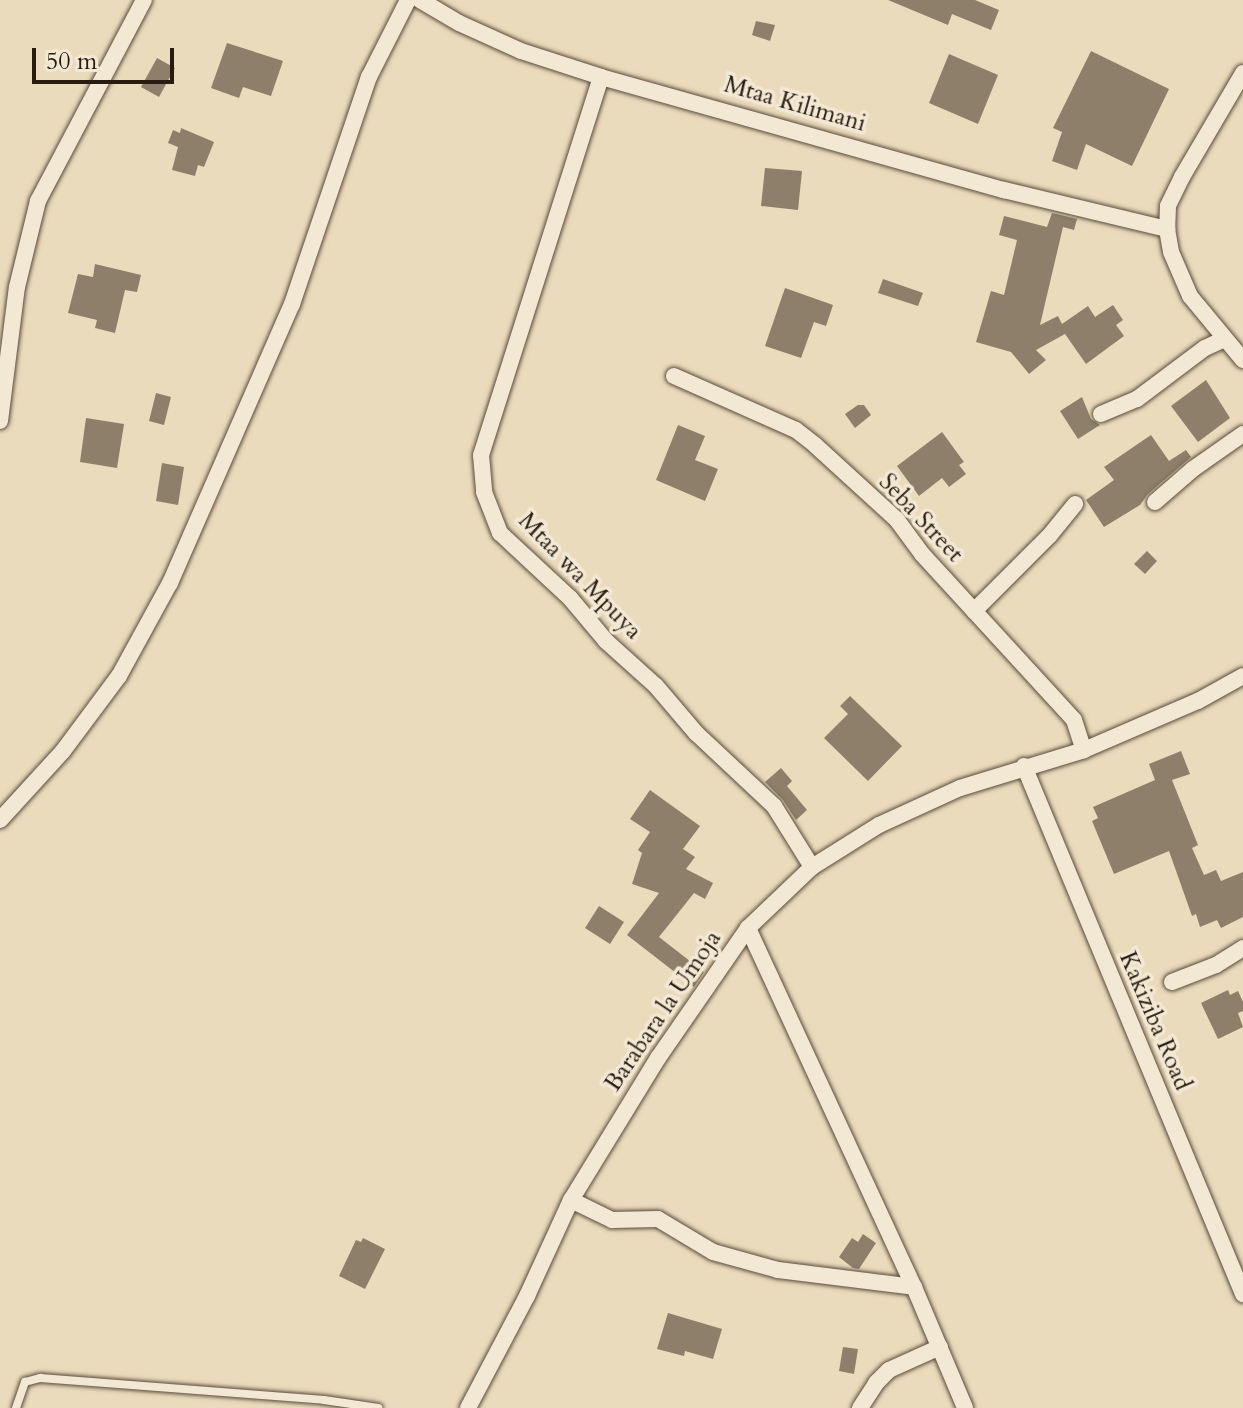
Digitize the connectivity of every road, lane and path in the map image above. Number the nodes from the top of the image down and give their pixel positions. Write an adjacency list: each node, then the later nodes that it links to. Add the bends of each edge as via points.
1 (144, 0): 11 (street, via 38,201 17,287)
2 (408, 0): 19 (street, via 369,77 292,304 170,583 119,676 63,751)
3 (420, 0): 5 (street, Mtaa Kilimani, via 521,51)
4 (1243, 73): 6 (street, via 1182,177 1168,206)
5 (601, 77): 6 (street, Mtaa Kilimani, via 1004,190); 20 (street, Mtaa wa Mpuya, via 481,455 484,492 500,533 774,806)
6 (1167, 229): 7 (street, via 1190,296)
7 (1224, 339): 8 (street); 10 (street, via 1137,399)
8 (1243, 360)
9 (674, 376): 15 (street, Seba Street, via 796,430 897,520)
10 (1101, 414)
11 (0, 421)
12 (1243, 434): 13 (street)
13 (1155, 502)
14 (1075, 504): 15 (street)
15 (974, 611): 17 (street, Seba Street, via 1074,720)
16 (1243, 676): 17 (street, Barabara la Umoja)
17 (1084, 750): 18 (street, Barabara la Umoja)
18 (1024, 766): 20 (street, Barabara la Umoja, via 879,825); 26 (street, Kakiziba Road)
19 (0, 820)
20 (812, 867): 21 (street, Barabara la Umoja)
21 (748, 928): 24 (street, Barabara la Umoja, via 658,1058); 25 (street)
22 (1243, 948): 23 (street)
23 (1172, 982)
24 (571, 1200): 25 (street, via 612,1220 658,1219 713,1252 778,1270); 30 (street, Barabara la Umoja)
25 (914, 1287): 27 (street)
26 (1242, 1288)
27 (940, 1347): 31 (street, via 889,1370); 32 (street)
28 (16, 1408): 29 (lane, via 25,1382 40,1378)
29 (378, 1408)
30 (468, 1408)
31 (860, 1408)
32 (965, 1408)

